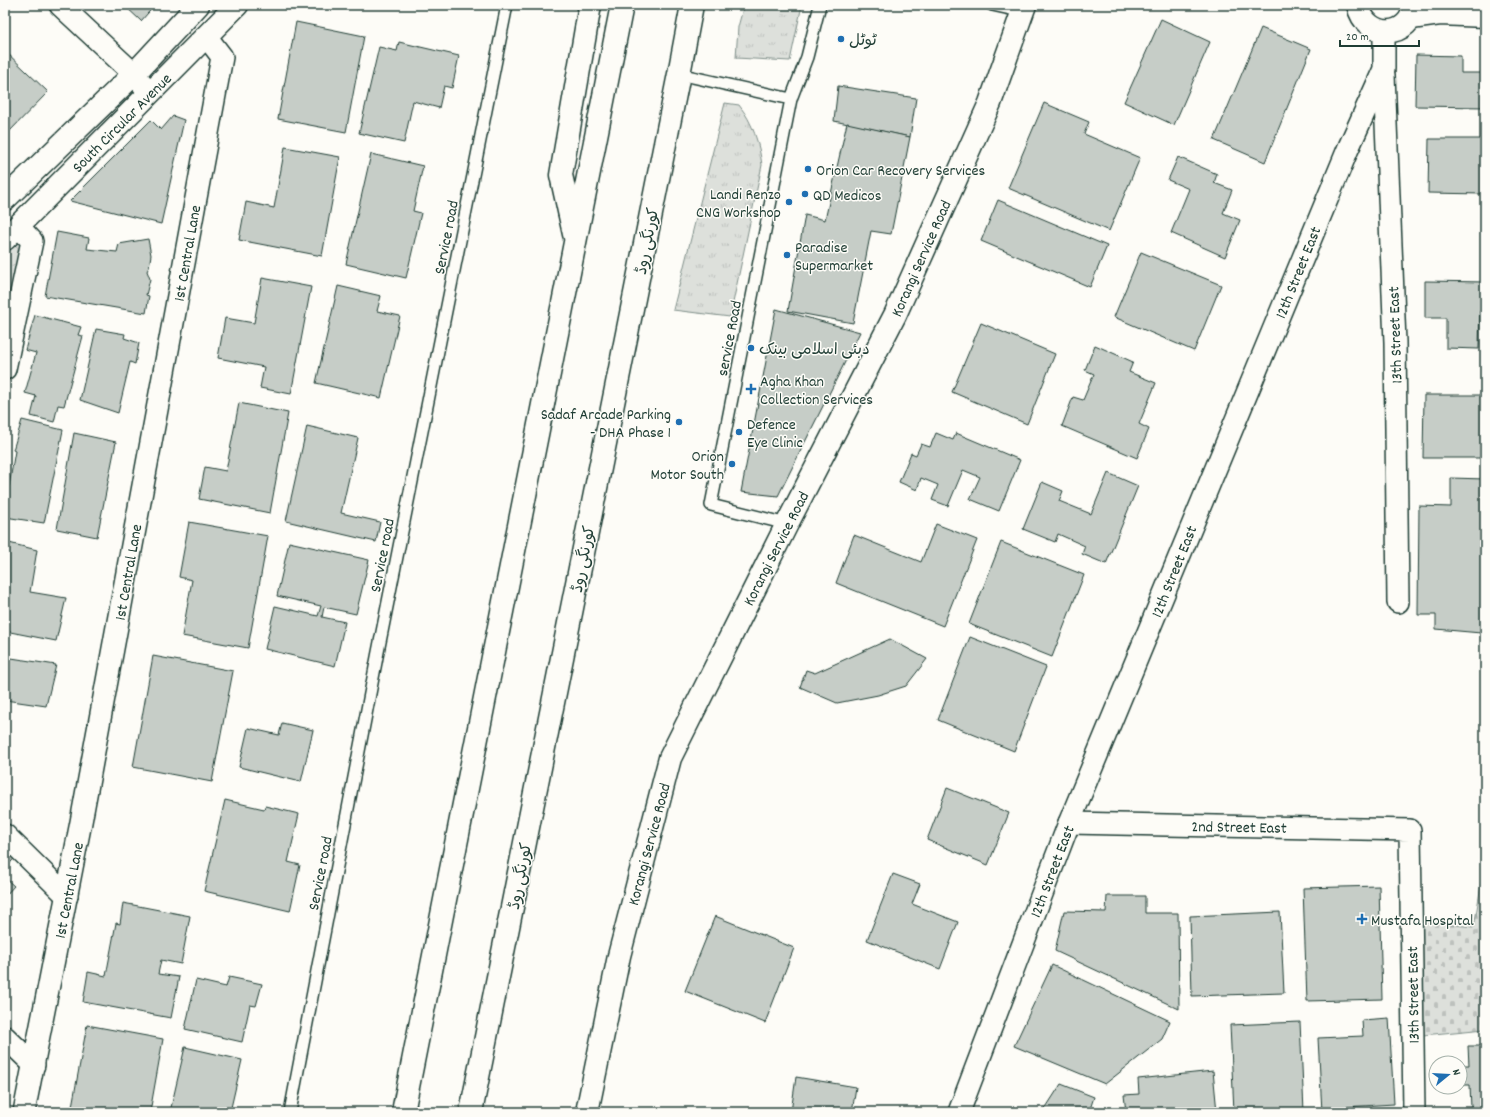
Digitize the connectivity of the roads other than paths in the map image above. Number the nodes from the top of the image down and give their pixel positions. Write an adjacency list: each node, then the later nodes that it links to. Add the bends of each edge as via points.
1 (60, 5): 17 (street)
2 (198, 5): 17 (main road, South Circular Avenue)
3 (237, 5): 15 (main road, South Circular Avenue)
4 (507, 5): 34 (lane, Service road)
5 (590, 5): 23 (main road, via 561,175)
6 (622, 5): 23 (main road)
7 (820, 5): 20 (lane, via 807,57)
8 (992, 5): 11 (lane)
9 (1345, 5): 14 (main road)
10 (693, 7): 18 (main road, کورنگی روڈ)
11 (1024, 8): 25 (main road, Korangi Service Road, via 990,103 895,316)
12 (1413, 11): 13 (main road); 14 (main road, via 1406,24 1395,30)
13 (1485, 16)
14 (1369, 20): 16 (street, 12th Street East)
15 (206, 36): 19 (main road, South Circular Avenue); 30 (street, 1st Central Lane, via 222,57)
16 (1384, 69): 26 (street, 13th Street East, via 1395,342); 27 (street, 12th Street East, via 1348,149)
17 (134, 74): 19 (street); 21 (main road, South Circular Avenue)
18 (679, 74): 20 (lane); 36 (main road, کورنگی روڈ)
19 (149, 92): 22 (main road, South Circular Avenue)
20 (791, 99): 25 (lane, service Road, via 710,505)
21 (7, 193)
22 (11, 233): 24 (street, via 32,241)
23 (576, 243): 35 (main road)
24 (5, 369)
25 (787, 524): 37 (main road, Korangi Service Road, via 670,758 619,956)
26 (1398, 602)
27 (1069, 823): 28 (street, 2nd Street East); 38 (street, 12th Street East)
28 (1410, 830): 39 (street, 13th Street East)
29 (5, 835): 30 (street)
30 (67, 896): 32 (street, 1st Central Lane)
31 (5, 1037): 32 (street)
32 (34, 1065): 33 (street, 1st Central Lane)
33 (24, 1112)
34 (290, 1112)
35 (403, 1112)
36 (472, 1112)
37 (587, 1112)
38 (959, 1112)
39 (1414, 1112)

